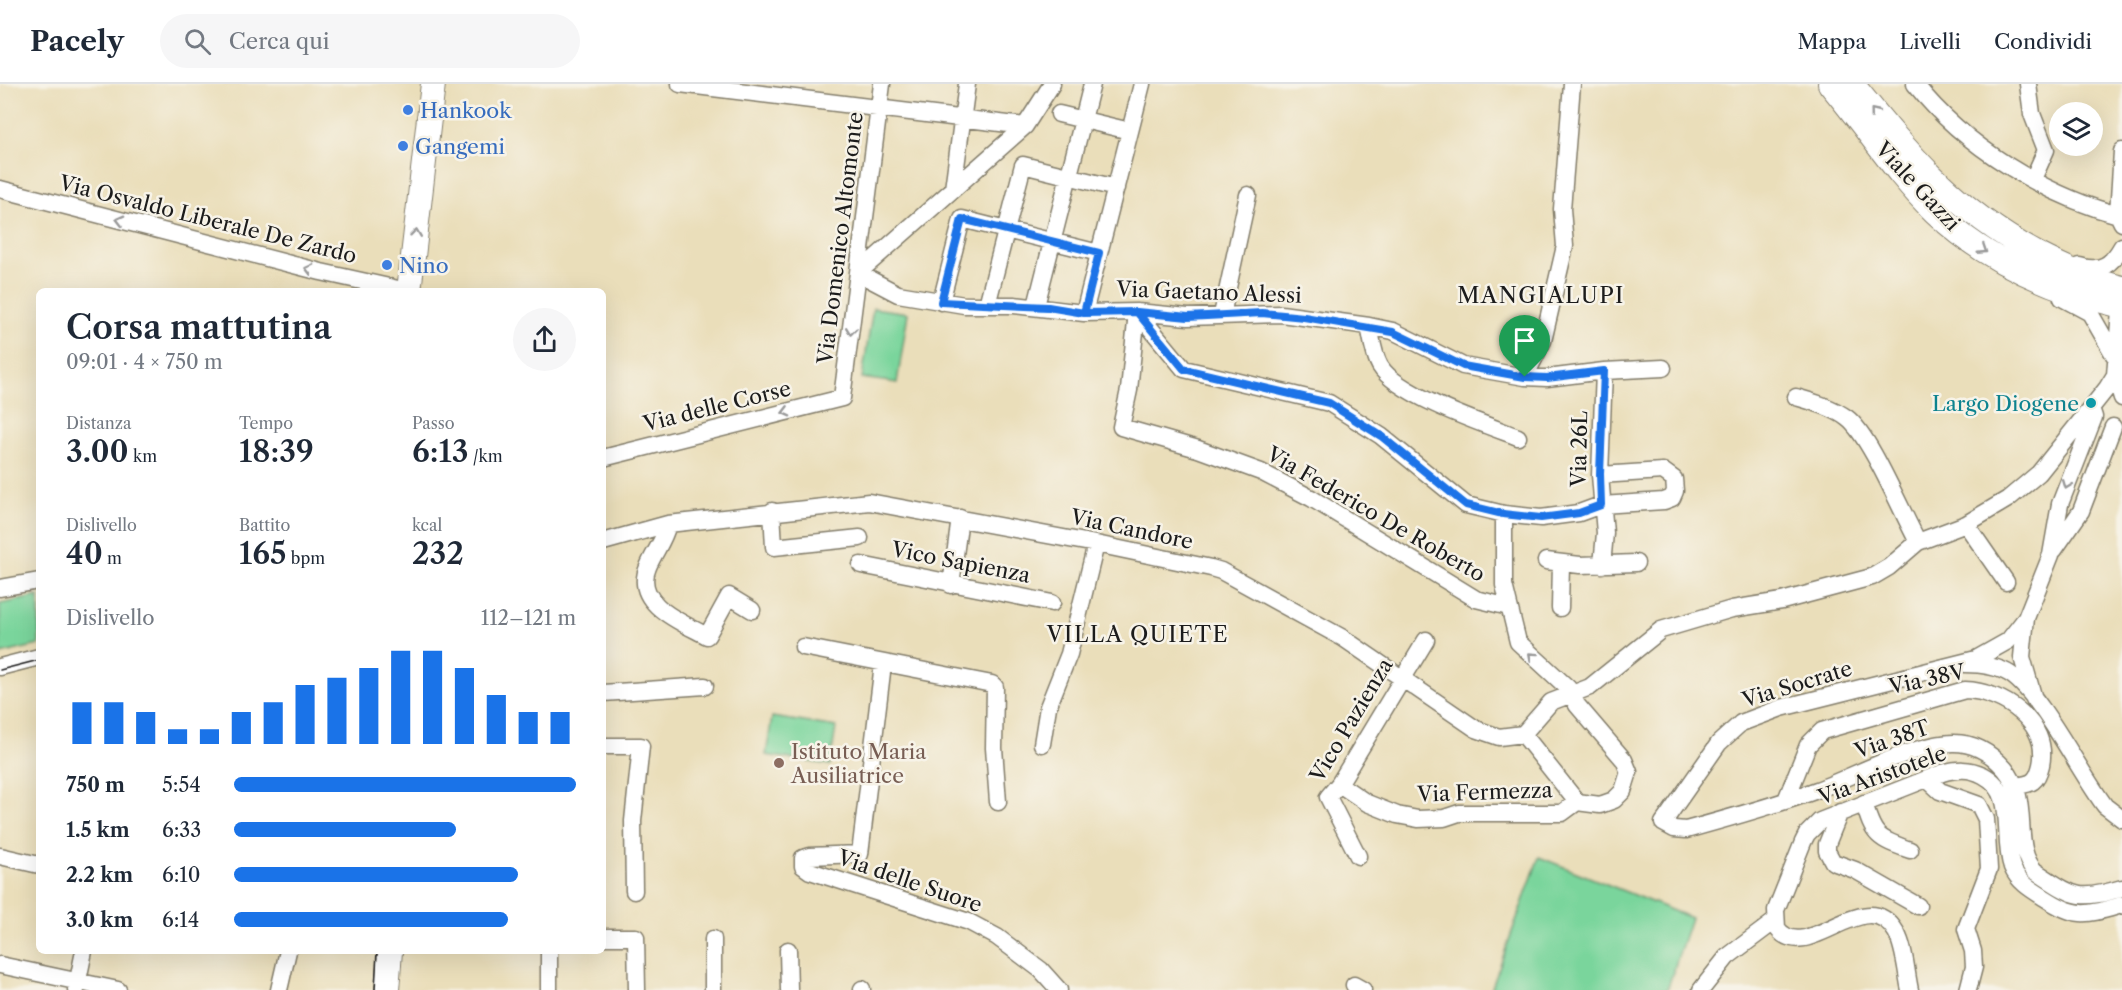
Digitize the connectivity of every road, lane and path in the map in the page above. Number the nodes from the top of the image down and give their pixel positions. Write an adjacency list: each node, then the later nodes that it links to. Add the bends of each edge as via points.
1 (433, 84): 37 (main road, one-way to 1)
2 (680, 84): 13 (street)
3 (882, 84): 15 (street, Via Domenico Altomonte)
4 (966, 84): 17 (street)
5 (1052, 84): 19 (street)
6 (1092, 84): 18 (street)
7 (1142, 84): 20 (street)
8 (1572, 84): 50 (street, via 1562,209 1565,246 1543,341)
9 (1830, 84): 35 (main road, Viale Gazzi, one-way to 35, via 1934,211 1990,255)
10 (1852, 84): 21 (main road, Viale Gazzi, one-way to 10)
11 (1915, 84): 24 (street, via 1954,126 1993,156)
12 (2028, 84): 24 (street, via 2032,114 2046,150)
13 (714, 86): 14 (street)
14 (798, 91): 15 (street)
15 (879, 108): 17 (street); 34 (street, Via Domenico Altomonte)
16 (1059, 114): 18 (street)
17 (962, 119): 19 (street); 27 (street)
18 (1083, 120): 20 (street); 23 (street)
19 (1025, 126): 27 (street)
20 (1130, 131): 25 (street)
21 (1904, 148): 32 (street, via 1928,162 1954,189 2004,227 2083,268 2104,268); 38 (main road, Viale Gazzi, via 1950,196 2002,235)
22 (2122, 151): 29 (street)
23 (1069, 176): 25 (street); 30 (street, via 1023,165); 31 (street)
24 (2033, 178): 29 (street)
25 (1116, 188): 33 (street)
26 (0, 189): 36 (street, Via Osvaldo Liberale De Zardo, one-way to 26)
27 (954, 189): 34 (street)
28 (1248, 195): 44 (street)
29 (2121, 218)
30 (1006, 230): 31 (street); 39 (street, via 962,219); 40 (street)
31 (1053, 241): 33 (street); 41 (street)
32 (2122, 246)
33 (1099, 253): 43 (street)
34 (858, 273): 39 (street, Via Gaetano Alessi, via 898,294); 52 (street, Via Domenico Altomonte, one-way to 52)
35 (2041, 281): 38 (main road, Viale Gazzi); 46 (street, via 2054,294 2090,313)
36 (395, 288)
37 (408, 288)
38 (2122, 299): 46 (street)
39 (941, 302): 40 (street, Via Gaetano Alessi)
40 (987, 305): 41 (street, Via Gaetano Alessi)
41 (1036, 306): 43 (street, Via Gaetano Alessi)
42 (1137, 312): 43 (street, Via Gaetano Alessi); 44 (street, Via Gaetano Alessi, via 1188,317); 61 (street, via 1184,369 1329,403 1381,436 1456,499); 78 (street, Via Federico De Roberto, via 1121,427 1261,472 1311,498 1476,599)
43 (1084, 313)
44 (1222, 315): 45 (street, Via Gaetano Alessi, via 1281,314)
45 (1369, 326): 50 (street, Via Gaetano Alessi, via 1393,332 1463,366); 56 (street, via 1376,357 1391,379 1414,393)
46 (2118, 352): 49 (street)
47 (1663, 369): 48 (street, Via Gaetano Alessi)
48 (1604, 371): 50 (street, Via Gaetano Alessi); 58 (street, Via 26L)
49 (2115, 375): 51 (street); 54 (street)
50 (1525, 377)
51 (2121, 397): 54 (street, via 2107,393)
52 (842, 398): 57 (street, Via delle Corse, one-way to 57)
53 (1796, 398): 67 (street, via 1836,411 1855,425)
54 (2092, 410): 55 (street, via 2102,425); 64 (street, via 2025,487); 69 (street, one-way to 69, via 2060,504)
55 (2118, 424): 69 (street, via 2081,511)
56 (1518, 437)
57 (606, 457)
58 (1600, 474): 59 (street, Via 26L); 59 (street, via 1663,471 1674,479 1675,491 1672,498 1664,501)
59 (1601, 505): 61 (street, via 1556,517); 72 (street, Via 26L, via 1605,533)
60 (772, 511): 62 (street, Via Candore, via 869,502); 63 (street, Via Candore); 65 (street, via 774,547)
61 (1503, 514): 78 (street, via 1504,585)
62 (960, 518): 68 (street, Via Candore); 75 (street)
63 (668, 524): 66 (street, Via Candore); 80 (street, via 645,577 649,595 658,608 707,636 729,596)
64 (1966, 524): 67 (street); 74 (street)
65 (860, 538)
66 (606, 541)
67 (1918, 542): 91 (street, via 1872,577 1782,601 1732,609 1661,630 1590,687)
68 (1096, 544): 88 (street, Via Candore, via 1221,571 1343,638); 94 (street, via 1068,654 1047,707)
69 (2051, 555): 81 (street, Via Socrate)
70 (1636, 563): 72 (street)
71 (861, 565): 75 (street, Vico Sapienza)
72 (1602, 565): 79 (street, via 1553,562)
73 (36, 582): 76 (street)
74 (2006, 582)
75 (951, 585): 77 (street, Vico Sapienza)
76 (0, 588)
77 (1052, 603)
78 (1509, 607): 91 (street, one-way to 78, via 1518,642)
79 (1560, 608)
80 (752, 610)
81 (2026, 618): 86 (street, Via Socrate, via 1998,648); 92 (street, Via Socrate, via 2022,657)
82 (1426, 640): 88 (street, Vico Pazienza)
83 (803, 647): 85 (street)
84 (36, 658): 87 (street)
85 (883, 664): 100 (street, via 995,687); 131 (street, Via delle Suore, via 860,854 809,856 802,861 803,866 981,928 1041,970)
86 (1955, 664): 92 (street, Via Socrate, via 2001,670); 105 (street, Via Socrate, via 1781,708 1742,723 1719,743)
87 (0, 667)
88 (1401, 679): 93 (street, Via Candore, via 1476,729 1499,737); 97 (street, Vico Pazienza)
89 (705, 686): 90 (street)
90 (606, 693)
91 (1571, 695): 93 (street, via 1551,702); 101 (street, Via Fermezza, via 1624,760 1629,772 1623,791 1614,800 1600,805)
92 (2034, 699): 104 (street, via 2096,795)
93 (1523, 734): 101 (street)
94 (1042, 744)
95 (606, 746): 111 (street, via 641,746 633,821)
96 (1927, 779): 102 (street, Via Aristotele); 112 (street, Via Aristotele, via 1965,770 1991,780 2005,803 2009,858 2016,875 2064,911 2085,915); 134 (street, via 1940,791 1979,805 1986,819 1989,869 1966,929 1974,967)
97 (1339, 784): 101 (street, Via Fermezza, via 1367,803 1418,819 1459,813 1562,813); 108 (street, Vico Pazienza, via 1328,797)
98 (2016, 786): 99 (street, Via 38T, via 1992,756 1977,747 1955,743 1920,750); 99 (street, Via 38V, via 2030,784 2038,777 2043,754 2041,740 2021,713 2005,700 1965,690 1822,731 1808,745); 110 (street, Via 38T, via 2030,866 2077,896 2096,896)
99 (1786, 800): 105 (street, Via 38T, via 1686,830)
100 (998, 802)
101 (1577, 802)
102 (1864, 803): 103 (street, Via Aristotele); 106 (street, via 1878,837)
103 (1840, 812): 113 (street, via 1827,844 1833,862); 114 (street, Via Aristotele, via 1820,821 1807,834)
104 (2122, 819)
105 (1663, 823)
106 (1910, 850)
107 (0, 856): 109 (street)
108 (1358, 856)
109 (36, 863)
110 (2122, 888)
111 (634, 891)
112 (2122, 905)
113 (1918, 906)
114 (1775, 921): 132 (street, via 1727,957); 133 (street, via 1781,935 1793,940 1857,917 1888,922 1898,934)
115 (606, 937): 128 (street, via 636,937)
116 (713, 939): 129 (street)
117 (788, 950): 130 (street)
118 (83, 954): 123 (street)
119 (287, 954): 125 (street)
120 (390, 954): 126 (main road)
121 (549, 954): 127 (street)
122 (0, 965): 123 (street)
123 (77, 986): 124 (street)
124 (118, 990)
125 (279, 990)
126 (387, 990)
127 (549, 990)
128 (637, 990)
129 (714, 990)
130 (789, 990)
131 (1059, 990)
132 (1701, 990)
133 (1910, 990)
134 (1968, 990)

